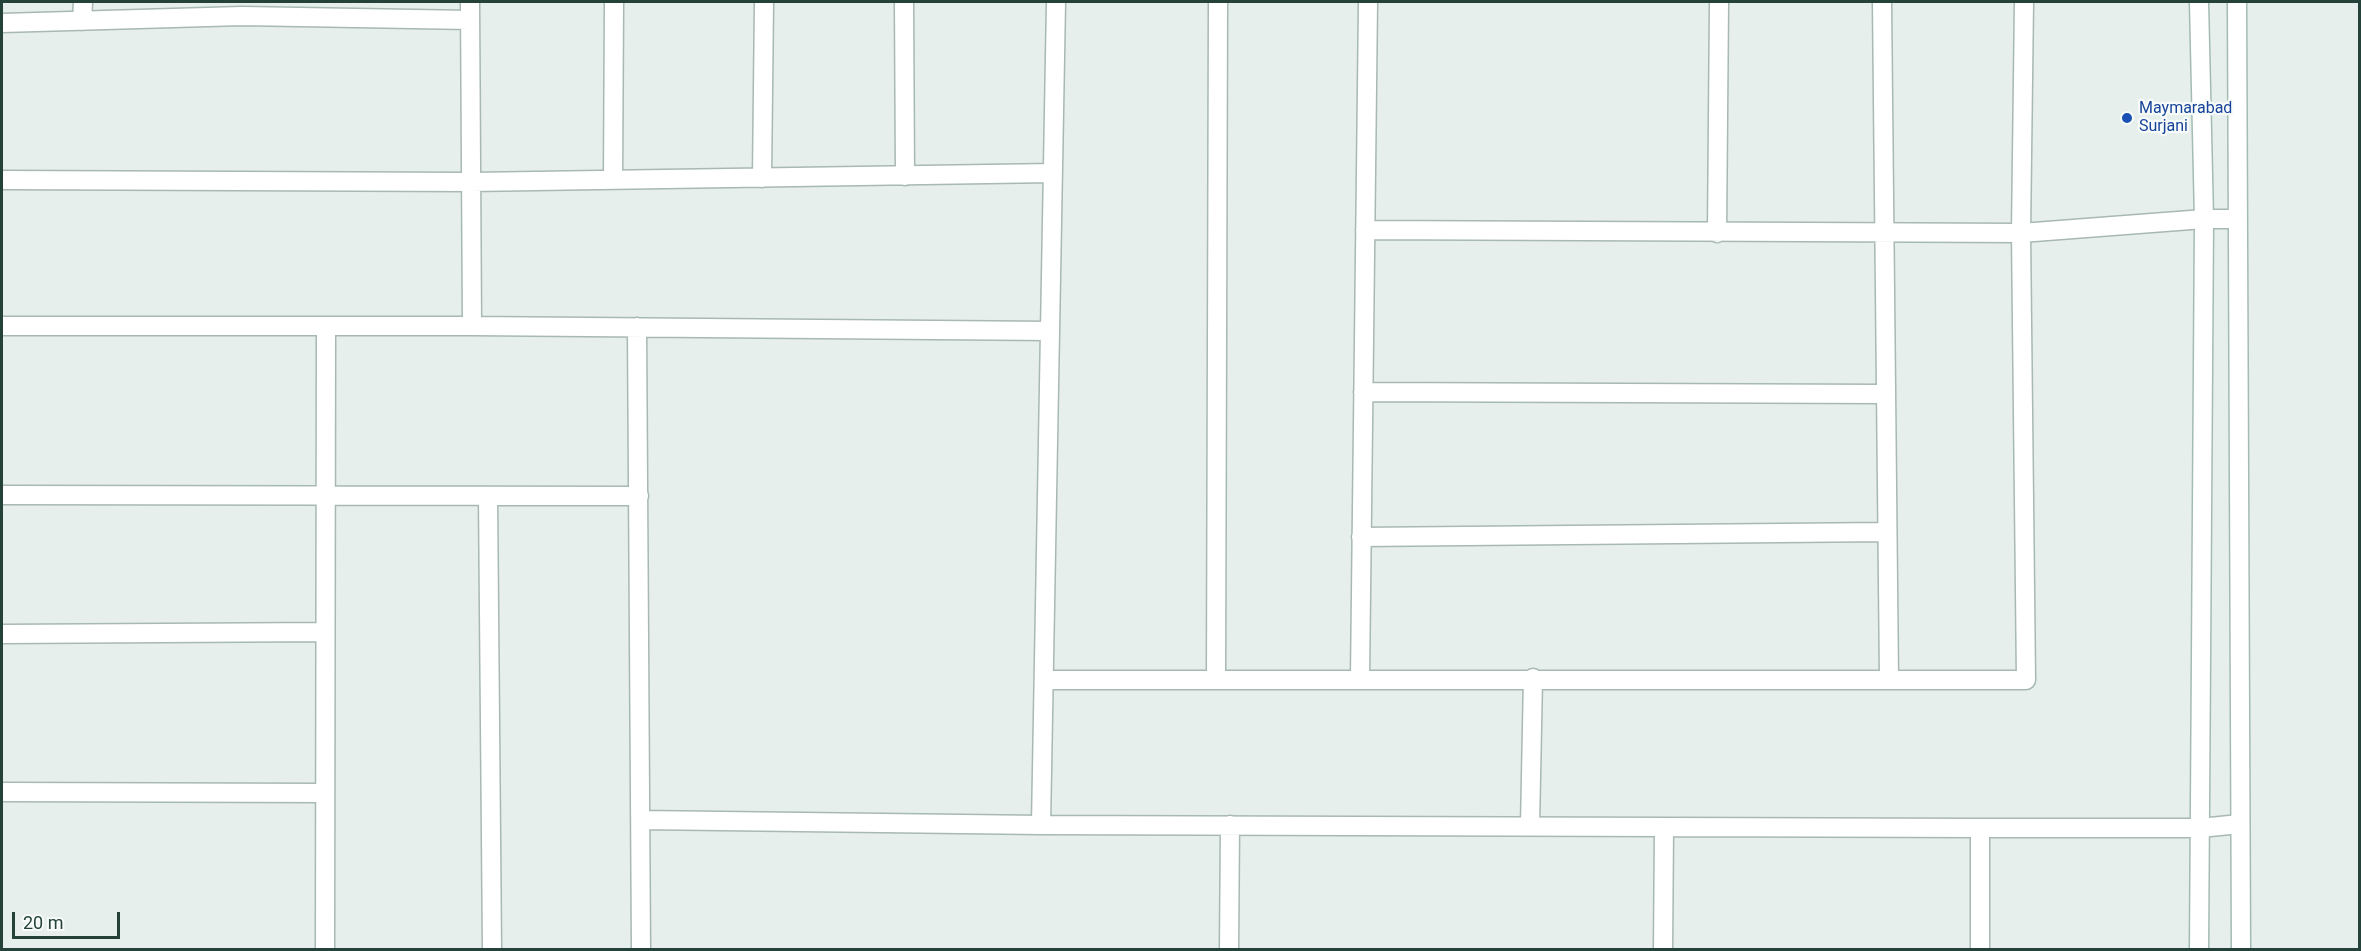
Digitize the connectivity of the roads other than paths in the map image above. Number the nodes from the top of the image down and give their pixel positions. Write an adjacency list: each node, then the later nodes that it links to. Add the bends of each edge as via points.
1 (83, 2): 15 (street)
2 (614, 2): 21 (street)
3 (764, 2): 19 (street)
4 (904, 2): 18 (street)
5 (1056, 2): 17 (street)
6 (1218, 2): 46 (street)
7 (1368, 2): 25 (street)
8 (1719, 2): 26 (street)
9 (1882, 2): 27 (street)
10 (2024, 2): 28 (street)
11 (2199, 2): 23 (street)
12 (2237, 2): 24 (street)
13 (242, 9): 14 (street); 15 (street)
14 (470, 11): 22 (street)
15 (82, 21): 16 (street)
16 (2, 23)
17 (1053, 173): 18 (street); 33 (street)
18 (905, 176): 19 (street)
19 (762, 178): 21 (street)
20 (2, 180): 22 (street)
21 (614, 180): 22 (street)
22 (471, 182): 31 (street)
23 (2204, 219): 24 (street); 28 (street); 58 (street)
24 (2238, 219): 52 (street)
25 (1365, 230): 26 (street); 34 (street)
26 (1717, 233): 27 (street)
27 (1883, 233): 28 (street); 35 (street)
28 (2022, 233): 47 (street, via 2026,680)
29 (2, 326): 30 (street)
30 (326, 326): 31 (street); 37 (street)
31 (472, 326): 32 (street)
32 (637, 327): 33 (street); 39 (street)
33 (1050, 332): 48 (street)
34 (1363, 392): 35 (street); 41 (street)
35 (1885, 394): 40 (street)
36 (2, 495): 37 (street)
37 (326, 496): 38 (street); 42 (street)
38 (488, 496): 39 (street); 60 (street)
39 (639, 496): 51 (street)
40 (1886, 532): 41 (street); 47 (street)
41 (1361, 537): 44 (street)
42 (325, 632): 43 (street); 50 (street)
43 (2, 634)
44 (1360, 678): 45 (street); 46 (street)
45 (1533, 678): 47 (street); 55 (street)
46 (1216, 679): 48 (street)
47 (1889, 679)
48 (1044, 680): 53 (street)
49 (2, 792): 50 (street)
50 (325, 793): 59 (street)
51 (640, 820): 53 (street); 61 (street)
52 (2240, 824): 58 (street); 66 (street)
53 (1041, 825): 54 (street)
54 (1230, 825): 55 (street); 62 (street)
55 (1530, 826): 56 (street)
56 (1664, 827): 57 (street); 63 (street)
57 (1980, 828): 58 (street); 64 (street)
58 (2200, 828): 65 (street)
59 (325, 950)
60 (492, 950)
61 (641, 950)
62 (1229, 950)
63 (1664, 950)
64 (1980, 950)
65 (2199, 950)
66 (2241, 950)

